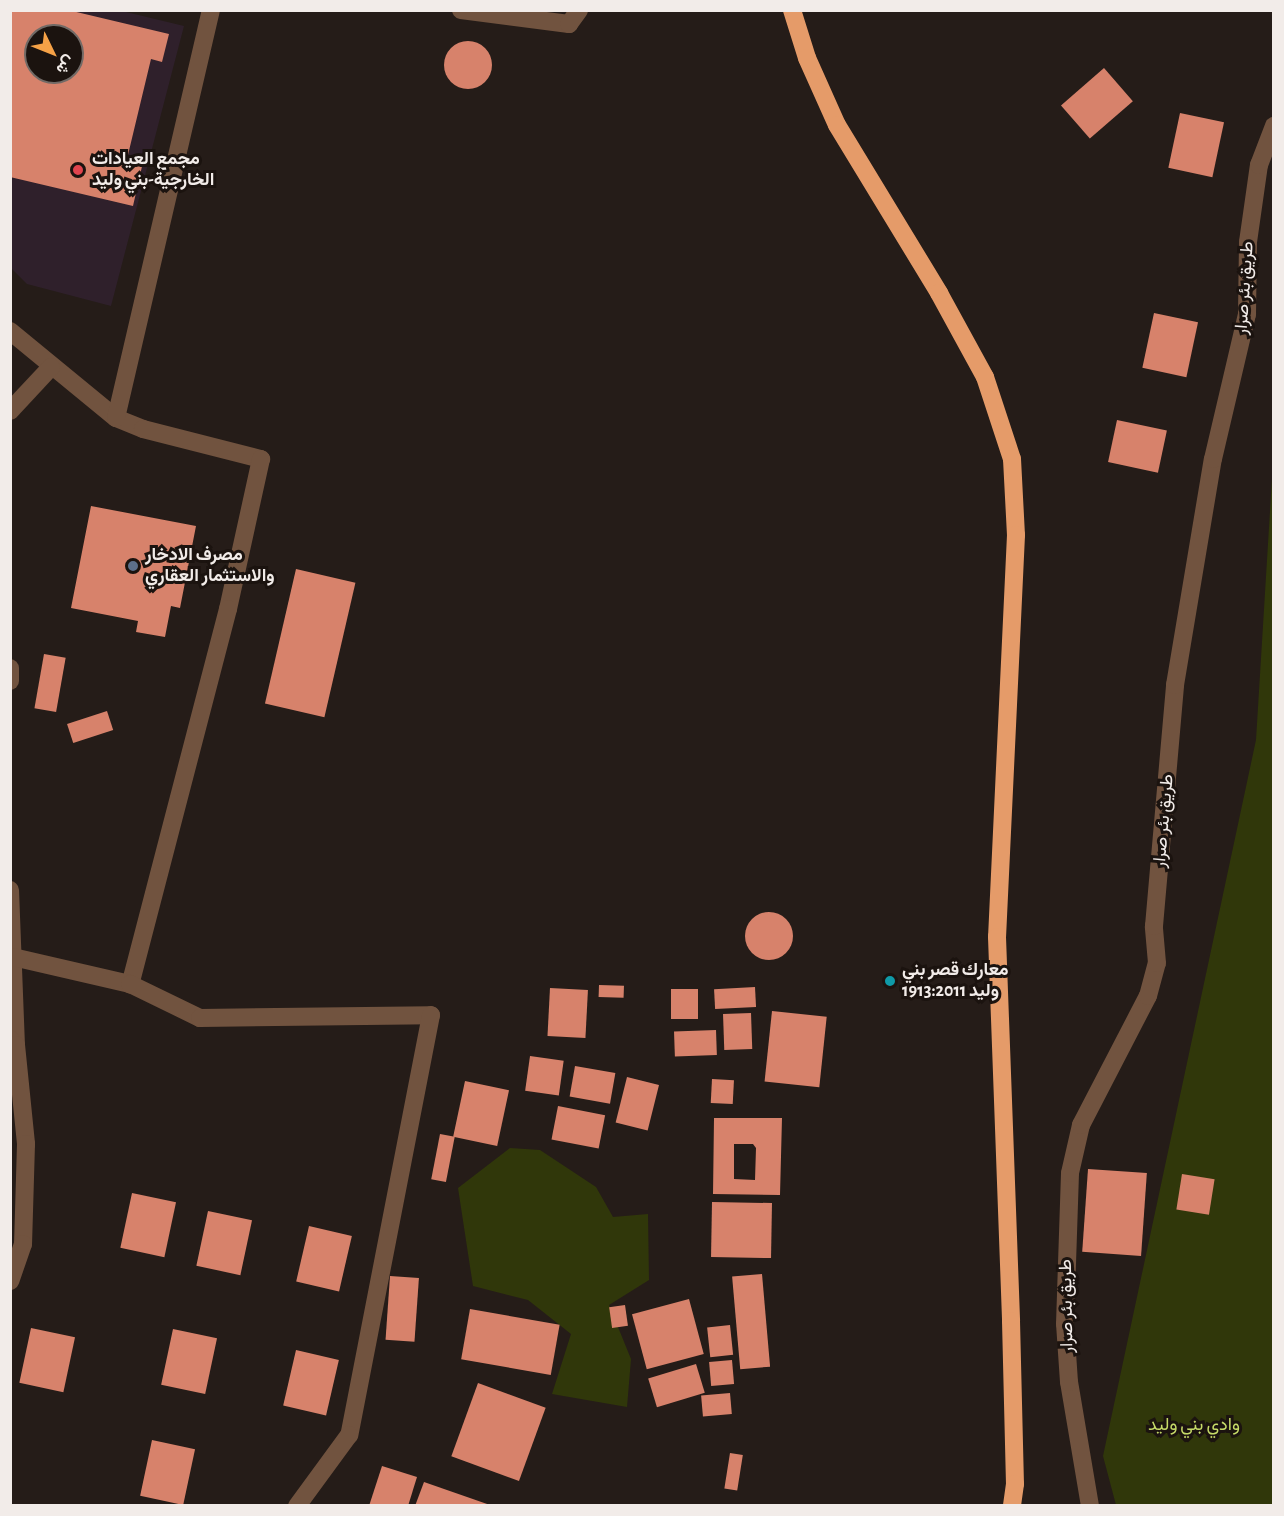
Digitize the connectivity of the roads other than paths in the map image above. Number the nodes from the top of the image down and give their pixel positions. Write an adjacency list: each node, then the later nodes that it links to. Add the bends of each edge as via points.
1 (211, 10): 9 (street)
2 (461, 10): 3 (street, via 569,24)
3 (579, 10)
4 (792, 10): 18 (highway, via 807,58 837,125 985,377 1012,459 1016,535 997,937 1011,1321 1015,1484)
5 (1274, 126): 19 (street, طريق بئر صرار, via 1259,165 1248,242 1247,314 1213,459 1176,685 1154,926 1156,963 1148,996 1081,1125 1070,1173 1065,1324 1069,1382)
6 (10, 331): 7 (street)
7 (51, 367): 8 (street); 9 (street)
8 (10, 411)
9 (116, 417): 14 (street, via 143,429 261,459 228,609)
10 (10, 668): 11 (street)
11 (10, 681)
12 (10, 890): 13 (street)
13 (13, 957): 14 (street); 15 (street)
14 (130, 984): 17 (street, via 200,1018 431,1015 349,1435)
15 (13, 1042): 16 (street, via 26,1143 23,1244)
16 (10, 1281)
17 (297, 1506)
18 (1012, 1506)
19 (1090, 1506)

